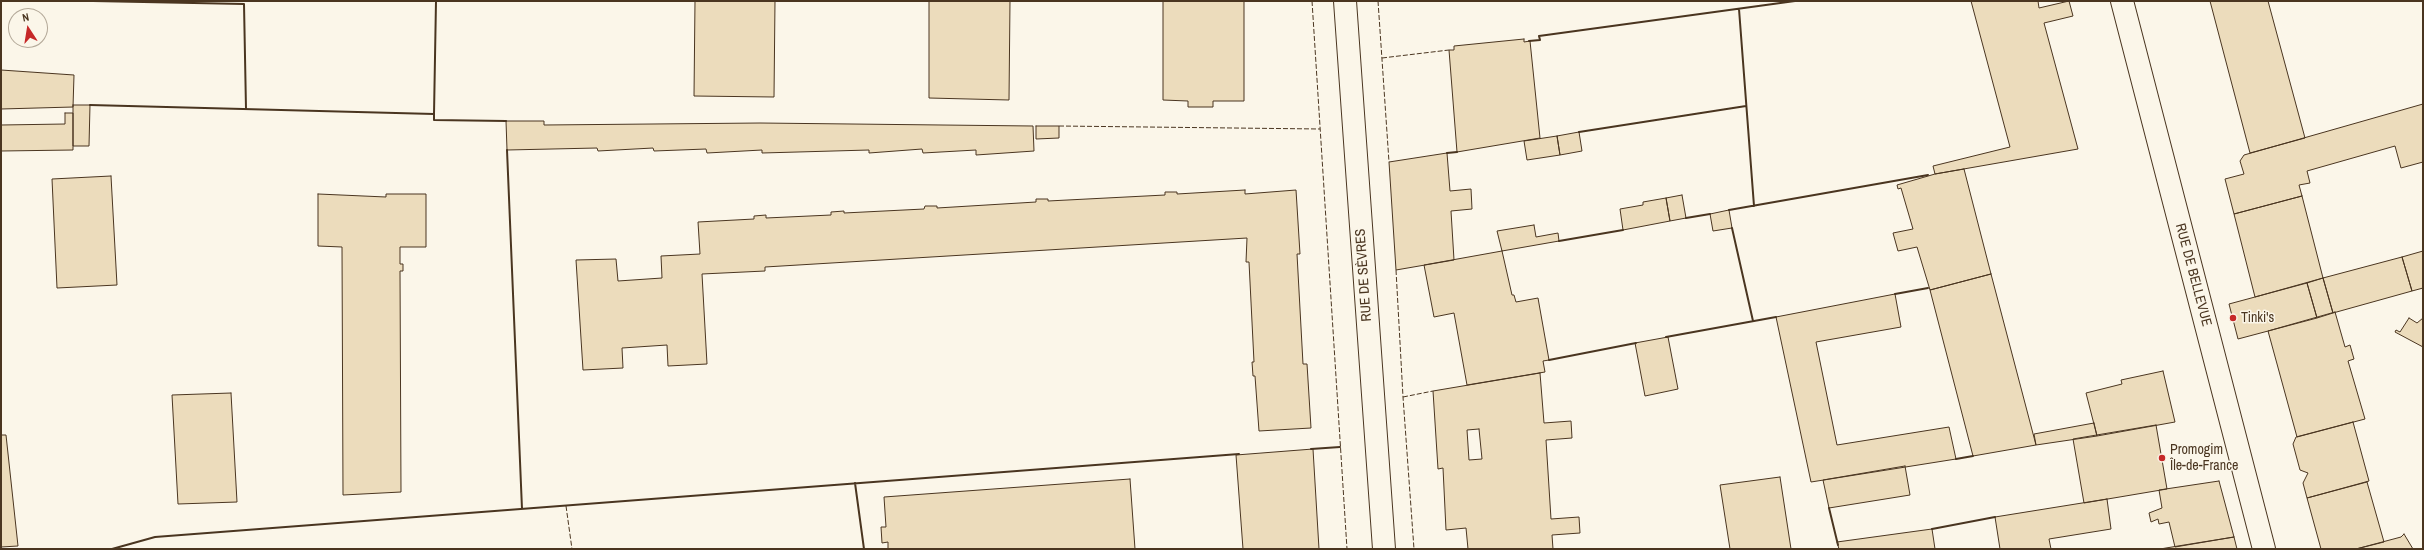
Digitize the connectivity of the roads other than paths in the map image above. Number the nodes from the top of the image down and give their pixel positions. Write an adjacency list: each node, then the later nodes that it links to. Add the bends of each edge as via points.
1 (1345, 1): 3 (street, RUE DE SÈVRES)
2 (2122, 1): 4 (street, RUE DE BELLEVUE)
3 (1384, 549)
4 (2264, 549)

